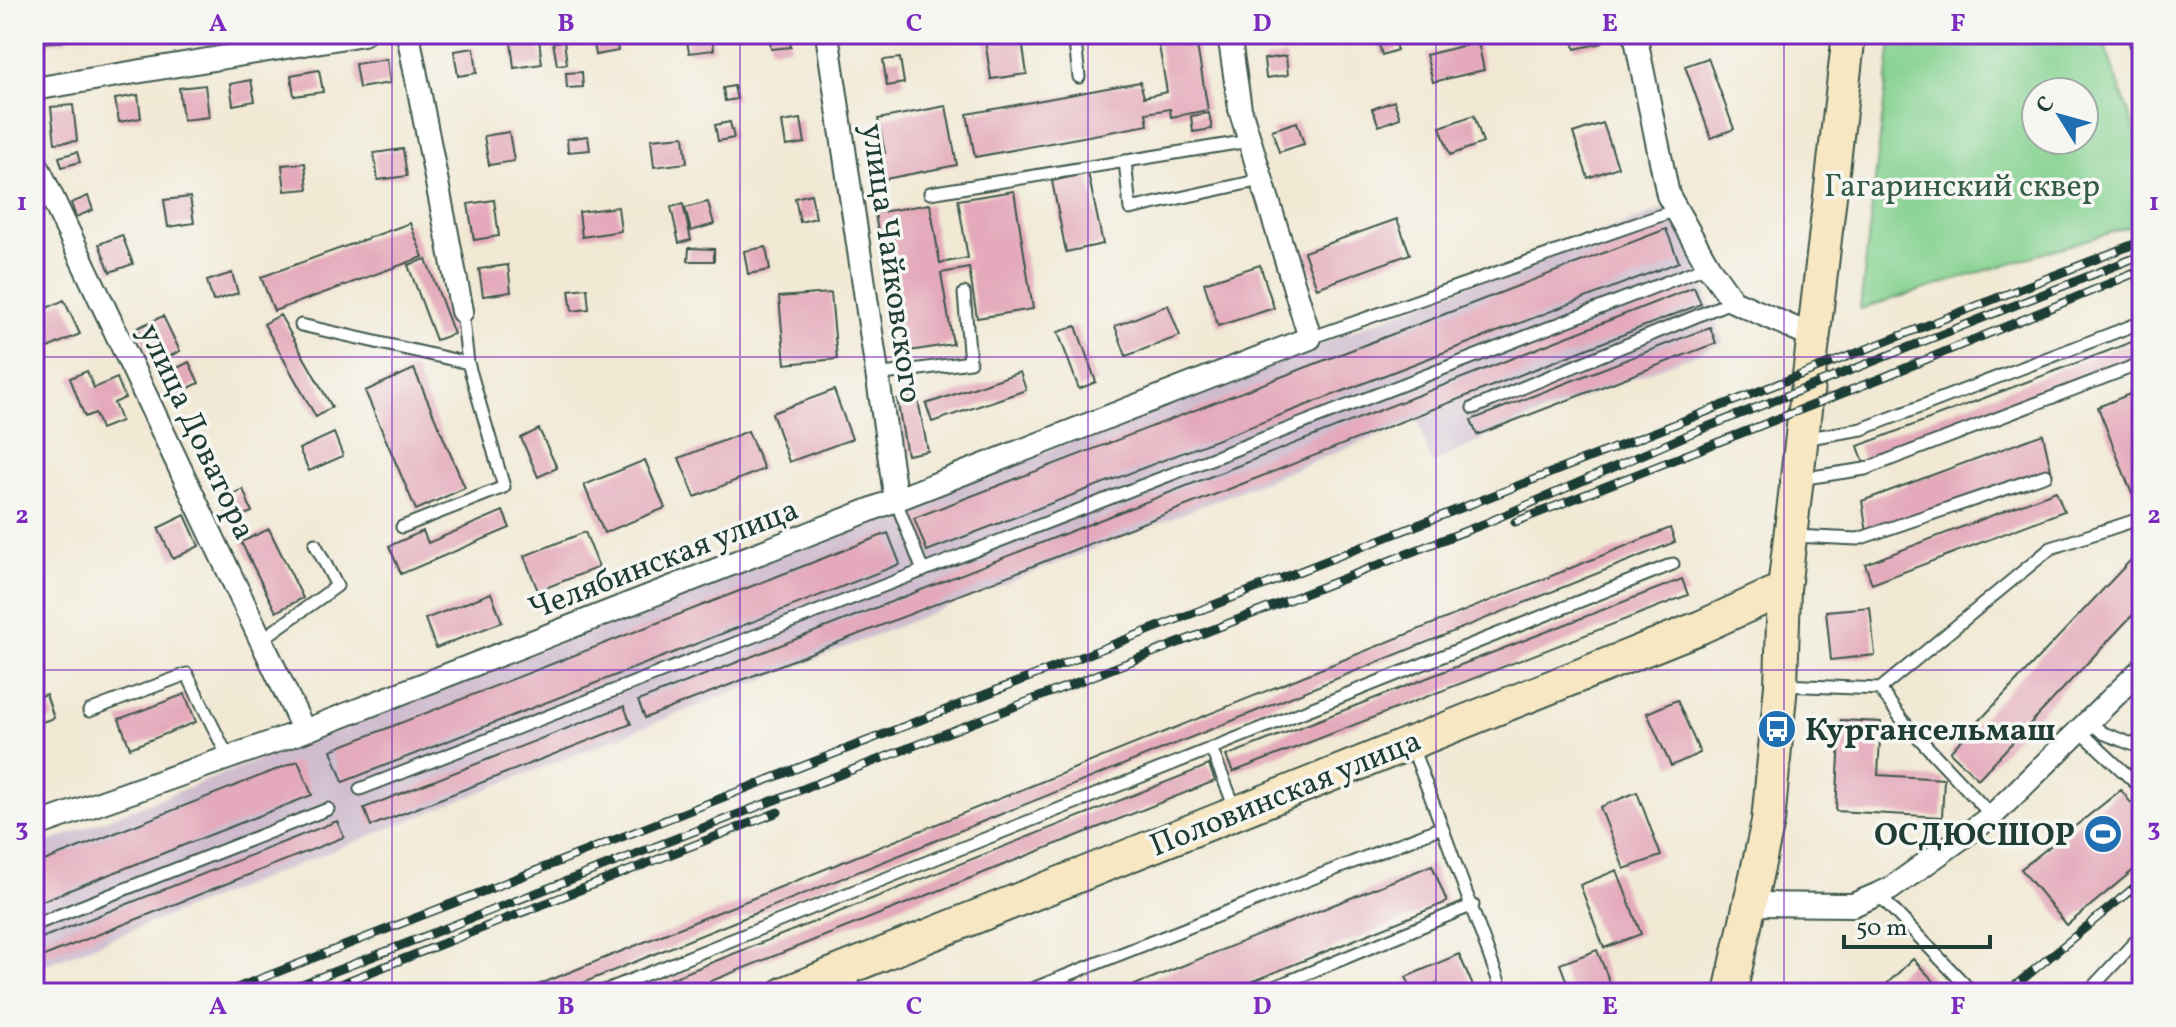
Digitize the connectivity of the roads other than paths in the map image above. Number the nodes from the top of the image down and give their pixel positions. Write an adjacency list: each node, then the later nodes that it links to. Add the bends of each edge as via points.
1 (363, 34): 11 (street)
2 (408, 34): 21 (street)
3 (827, 34): 28 (street, улица Чайковского)
4 (1074, 34): 10 (lane)
5 (1229, 34): 12 (street)
6 (1635, 34): 17 (street, via 1668,195)
7 (1849, 34): 24 (main road)
8 (2139, 34): 9 (street)
9 (2142, 45)
10 (1079, 77)
11 (34, 89)
12 (1249, 141): 14 (lane); 15 (street)
13 (34, 159): 41 (street, улица Доватора)
14 (1125, 161): 15 (lane, via 1130,209); 16 (lane)
15 (1261, 180): 25 (street)
16 (930, 193)
17 (1676, 210): 18 (street); 25 (lane)
18 (1708, 266): 20 (street); 39 (lane)
19 (964, 293): 28 (lane, via 970,362)
20 (1733, 301): 24 (street); 29 (lane)
21 (462, 311): 26 (lane)
22 (2142, 322): 30 (lane, via 1862,429)
23 (301, 325): 26 (lane)
24 (1814, 337): 30 (main road)
25 (1310, 338): 33 (street, Челябинская улица)
26 (468, 363): 35 (lane, via 504,487)
27 (2142, 363): 32 (lane, via 1865,469)
28 (877, 375): 33 (street, улица Чайковского)
29 (1473, 408)
30 (1802, 433): 32 (main road)
31 (2046, 475): 36 (lane, via 1858,539)
32 (1797, 479): 36 (main road)
33 (896, 501): 39 (lane); 47 (street, Челябинская улица)
34 (2142, 521): 44 (lane, via 2051,548)
35 (402, 527)
36 (1793, 536): 40 (main road)
37 (315, 544): 41 (lane, via 337,586)
38 (1673, 564): 49 (lane)
39 (923, 571): 52 (lane)
40 (1784, 589): 43 (main road); 48 (main road, Половинская улица)
41 (261, 640): 47 (street, улица Доватора)
42 (2142, 669): 46 (street)
43 (1781, 685): 44 (lane); 60 (main road, via 1768,822)
44 (1880, 689): 56 (lane)
45 (89, 711): 51 (lane, via 187,674)
46 (2082, 724): 50 (lane); 53 (lane); 56 (street)
47 (304, 731): 51 (street, Челябинская улица)
48 (1410, 742): 55 (main road, Половинская улица); 58 (lane)
49 (1211, 748): 55 (lane); 66 (lane)
50 (2142, 748)
51 (228, 757): 57 (street, Челябинская улица)
52 (360, 789)
53 (2142, 789)
54 (328, 809): 62 (lane)
55 (1237, 812): 64 (main road, Половинская улица)
56 (1992, 816): 59 (street)
57 (34, 826)
58 (1442, 827): 61 (lane); 68 (lane)
59 (1878, 894): 60 (street, via 1853,905); 65 (lane)
60 (1751, 904): 71 (main road)
61 (1473, 905): 69 (lane); 70 (lane)
62 (34, 925)
63 (2142, 934): 72 (lane)
64 (852, 980): 67 (main road, Половинская улица)
65 (1972, 992)
66 (599, 993)
67 (785, 993)
68 (1022, 993)
69 (1260, 993)
70 (1503, 993)
71 (1730, 993)
72 (2087, 993)

